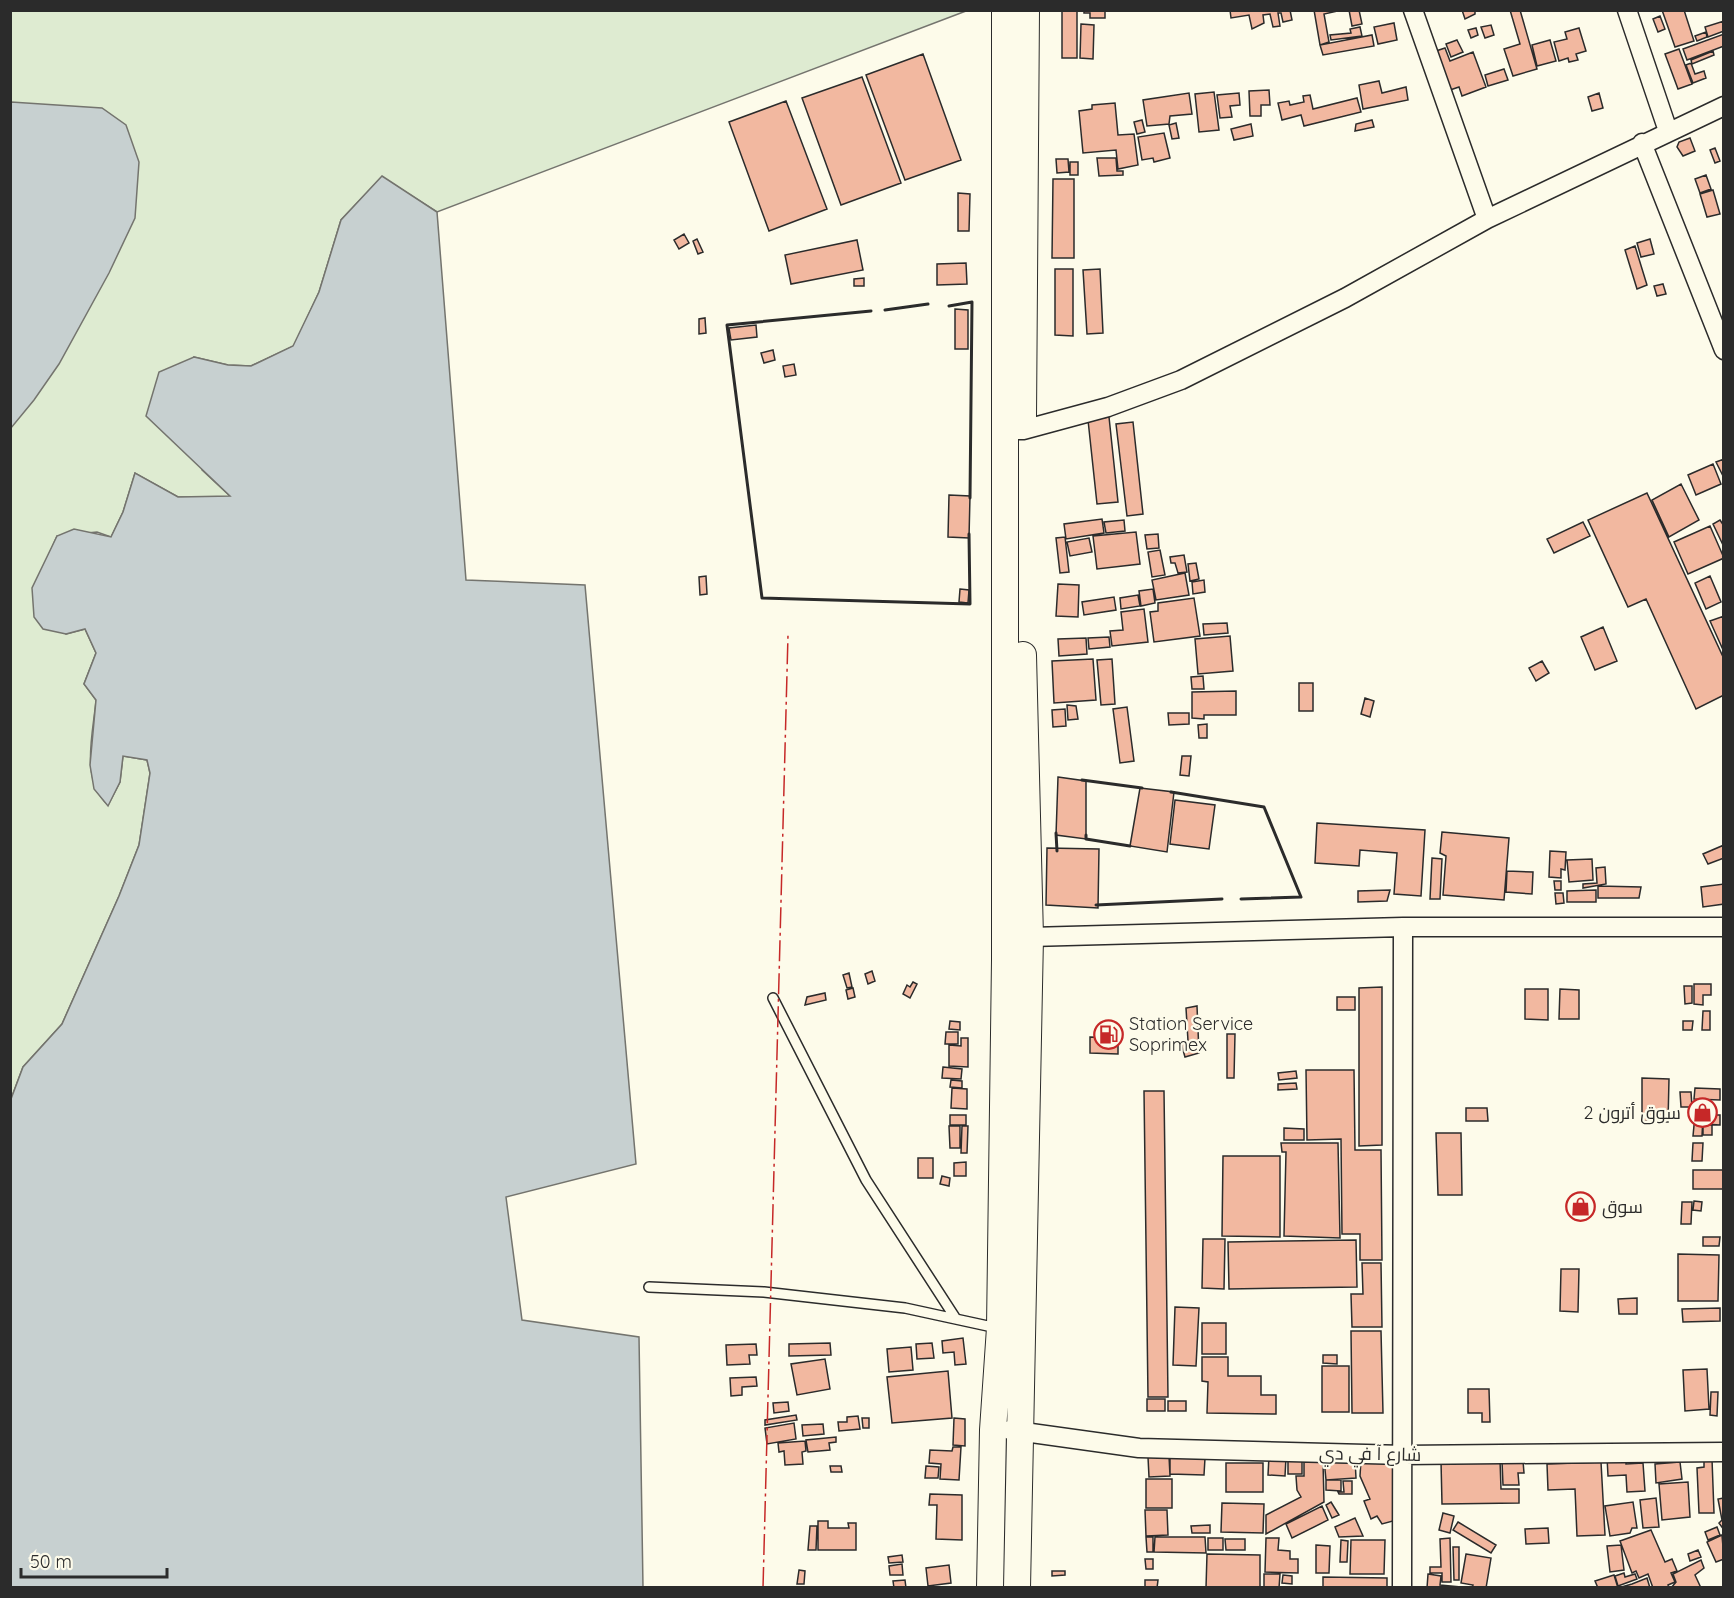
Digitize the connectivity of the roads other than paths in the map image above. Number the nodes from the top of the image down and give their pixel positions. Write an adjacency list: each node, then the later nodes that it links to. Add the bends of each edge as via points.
1 (1005, 10): 10 (main road)
2 (1026, 10): 10 (main road)
3 (1413, 10): 8 (street)
4 (1627, 10): 6 (street)
5 (1724, 106): 6 (street)
6 (1668, 131): 7 (street)
7 (1642, 143): 8 (street); 9 (street)
8 (1487, 219): 10 (street, via 1345,298 1181,380 1108,407)
9 (1724, 350)
10 (1014, 430): 13 (main road); 17 (main road)
11 (1403, 927): 12 (street); 13 (street); 21 (street)
12 (1724, 927)
13 (1030, 937): 19 (main road)
14 (773, 998): 16 (lane, via 866,1180)
15 (649, 1287): 16 (lane, via 764,1292 905,1308)
16 (956, 1319): 17 (lane)
17 (1000, 1328): 18 (main road)
18 (993, 1430): 19 (street, شارع آ في دي); 22 (main road)
19 (1019, 1431): 21 (street, شارع آ في دي, via 1139,1448); 23 (main road)
20 (1724, 1452): 21 (street, شارع آ في دي)
21 (1404, 1455): 24 (street)
22 (990, 1587)
23 (1017, 1587)
24 (1402, 1587)

